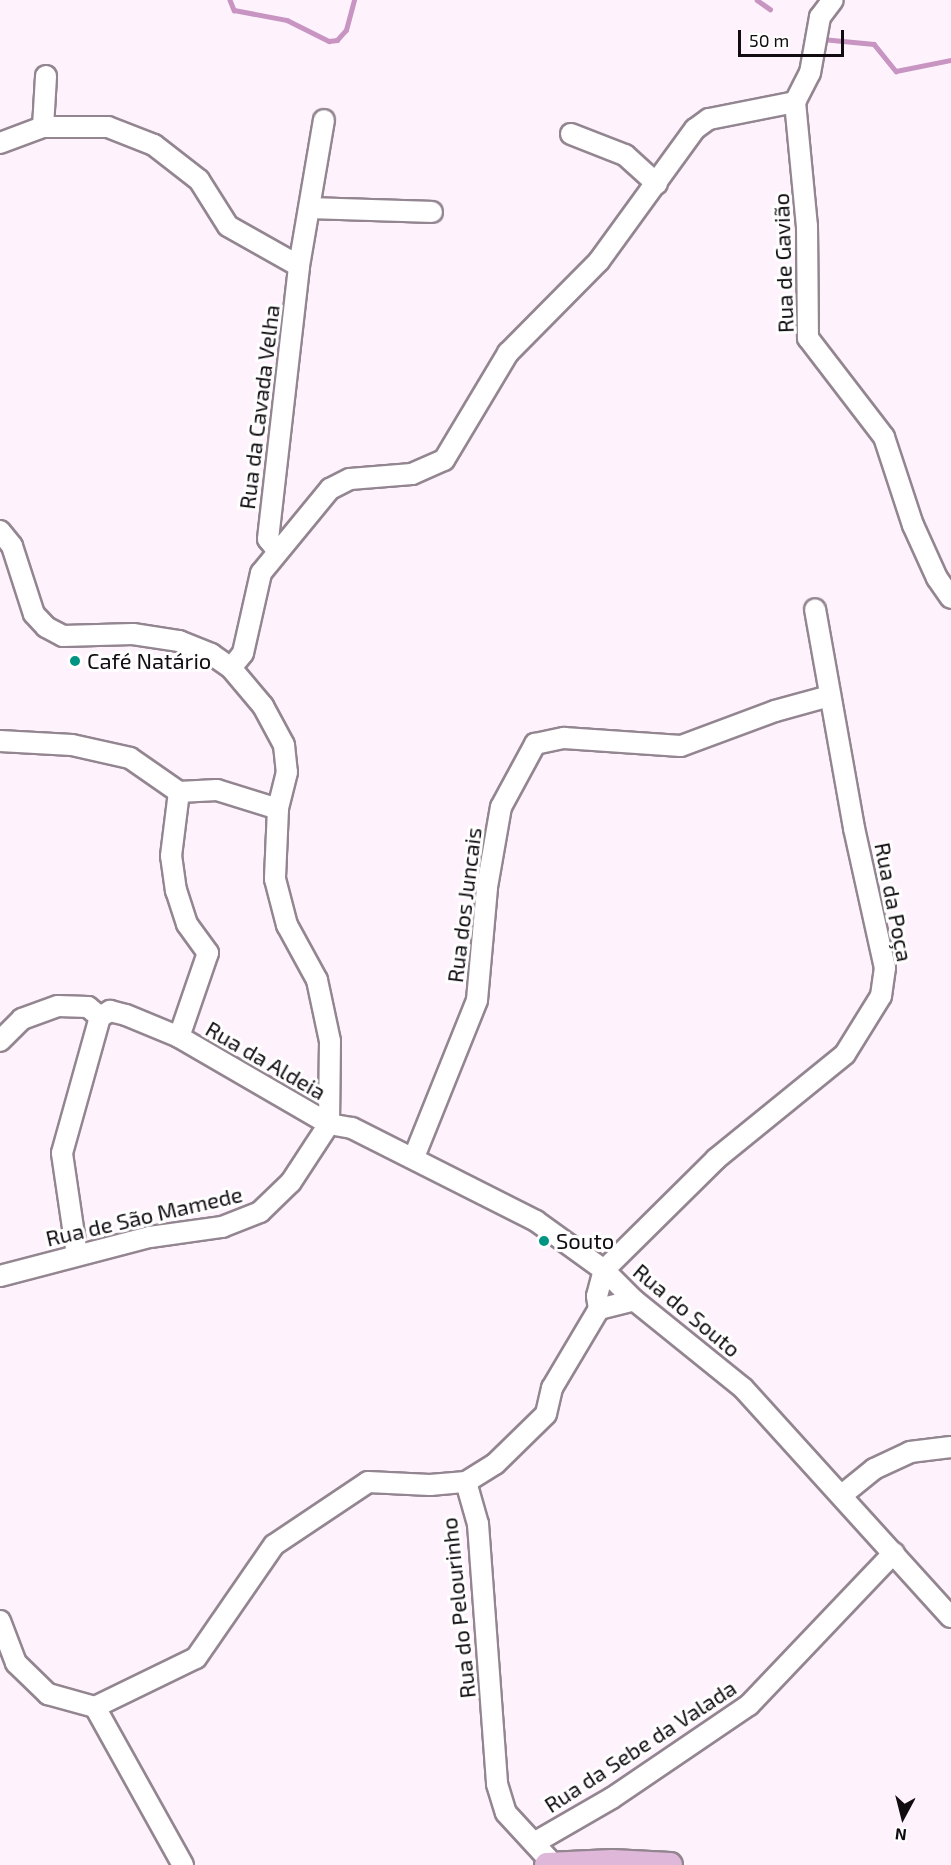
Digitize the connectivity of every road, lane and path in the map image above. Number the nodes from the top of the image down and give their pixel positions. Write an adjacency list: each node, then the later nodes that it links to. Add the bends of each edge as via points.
1 (833, 0): 3 (street, via 820,17 810,73)
2 (46, 76): 5 (street)
3 (795, 102): 8 (street, via 709,119 695,129); 14 (street, Rua de Gavião, via 807,226 808,338 884,437 913,525 936,578)
4 (324, 120): 9 (street, Rua da Cavada Velha)
5 (42, 127): 7 (street); 11 (street, via 108,127 154,145 199,180 228,226)
6 (571, 134): 8 (street, via 625,155)
7 (0, 143)
8 (657, 184): 13 (street, via 599,261 508,353 444,460 412,474 350,479 330,489)
9 (311, 208): 10 (street); 11 (street, Rua da Cavada Velha)
10 (432, 212)
11 (299, 266): 13 (street, Rua da Cavada Velha, via 268,540)
12 (0, 531): 16 (street, via 12,546 34,614 46,627 63,636 133,634 179,641 211,654)
13 (277, 550): 16 (street, via 261,573 243,653)
14 (951, 598)
15 (815, 609): 17 (street, Rua da Poça)
16 (231, 668): 20 (street, via 262,706 284,745 287,772)
17 (830, 696): 25 (street, Rua dos Juncais, via 775,711 681,746 564,738 535,744 501,807 487,887 477,1000); 27 (street, Rua da Poça, via 883,956 881,996 845,1054 716,1159)
18 (0, 741): 19 (street, via 72,745 130,758)
19 (179, 792): 20 (street, via 217,790); 22 (street, Rua da Aldeia, via 171,856 176,891 188,924 208,953)
20 (278, 810): 24 (street, via 275,879 287,925 319,990 330,1041)
21 (100, 1017): 22 (street, Rua da Aldeia, via 110,1011 126,1015); 23 (street, via 88,1007 58,1006 22,1019); 26 (street, via 62,1153)
22 (179, 1038): 24 (street, Rua da Aldeia)
23 (0, 1041)
24 (329, 1124): 25 (street, Rua do Souto, via 352,1128); 26 (street, Rua de São Mamede, via 291,1182 260,1212 222,1227 150,1237)
25 (414, 1157): 27 (street, Rua do Souto, via 536,1221)
26 (77, 1255): 28 (street, Rua de São Mamede)
27 (604, 1270): 29 (street, Rua do Souto); 30 (street, via 597,1296)
28 (0, 1276)
29 (634, 1300): 30 (street); 33 (street, Rua do Souto, via 743,1388)
30 (599, 1309): 32 (street, via 552,1389 546,1414 495,1464)
31 (951, 1448): 33 (street, via 910,1452 874,1469)
32 (466, 1482): 37 (street, via 368,1482 274,1545 196,1658); 38 (street, Rua do Pelourinho, via 478,1524 497,1784 506,1813)
33 (842, 1495): 34 (street, Rua do Souto)
34 (894, 1553): 35 (street, Rua do Souto); 38 (street, Rua da Sebe da Valada, via 749,1705 612,1798)
35 (951, 1617)
36 (0, 1621): 37 (street, via 16,1663 48,1694)
37 (95, 1707): 40 (street)
38 (534, 1843): 39 (street, Rua do Pelourinho)
39 (550, 1864): 41 (main road)
40 (183, 1865)
41 (670, 1865)

